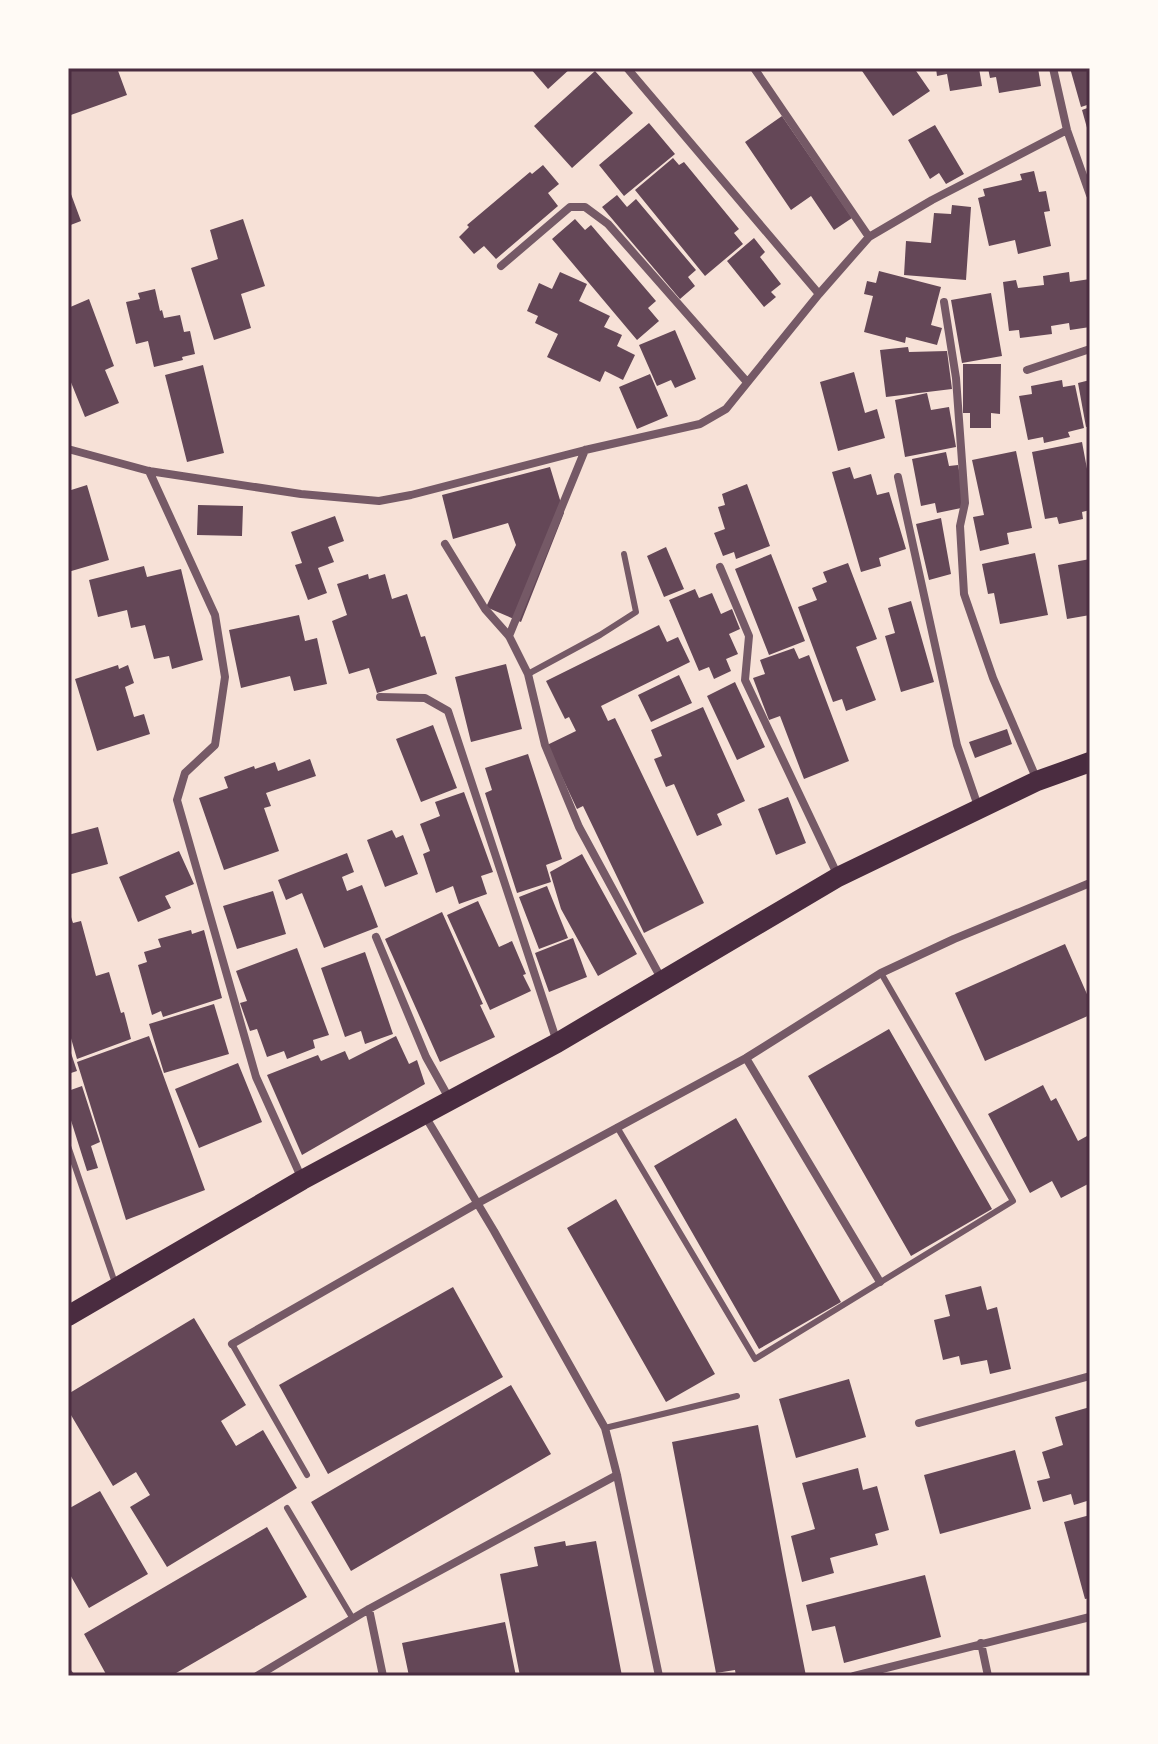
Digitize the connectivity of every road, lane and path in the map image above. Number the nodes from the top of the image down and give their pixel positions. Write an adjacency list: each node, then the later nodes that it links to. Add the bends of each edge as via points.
1 (627, 68): 8 (street)
2 (754, 68): 6 (street)
3 (1053, 68): 4 (street)
4 (1067, 130): 5 (street); 6 (street)
5 (1090, 195)
6 (869, 237): 8 (street)
7 (501, 266): 12 (street, via 570,207 585,207 608,224)
8 (819, 294): 12 (street)
9 (944, 302): 24 (street, via 956,378 965,503 960,526 964,594)
10 (1090, 349): 11 (street)
11 (1027, 370)
12 (747, 382): 14 (street, via 726,409 700,424)
13 (68, 449): 15 (street)
14 (585, 450): 15 (street, via 379,501); 20 (street)
15 (149, 471): 37 (street, via 215,615 225,677 215,745 185,773 177,800 256,1077)
16 (898, 477): 25 (street, via 957,745)
17 (445, 544): 20 (street, via 485,609)
18 (624, 554): 21 (lane, via 636,612)
19 (720, 567): 26 (street, via 749,636 745,680)
20 (509, 636): 21 (street)
21 (528, 674): 30 (street, via 545,745 579,827)
22 (380, 697): 31 (street, via 425,698 448,711)
23 (1090, 762): 24 (main road)
24 (1037, 781): 25 (main road)
25 (979, 809): 26 (main road)
26 (838, 877): 30 (main road)
27 (1090, 883): 29 (street)
28 (376, 937): 33 (street)
29 (881, 973): 32 (street); 39 (lane, via 1013,1201)
30 (662, 981): 31 (main road)
31 (557, 1043): 33 (main road)
32 (746, 1058): 35 (street); 39 (street)
33 (450, 1101): 34 (main road)
34 (425, 1115): 37 (main road); 38 (street)
35 (617, 1127): 38 (street); 39 (lane, via 755,1359)
36 (68, 1146): 40 (lane)
37 (302, 1180): 40 (main road)
38 (478, 1203): 42 (street); 46 (street)
39 (880, 1282)
40 (116, 1287): 41 (main road)
41 (68, 1316)
42 (232, 1344): 47 (lane)
43 (1090, 1376): 45 (street)
44 (737, 1396): 46 (lane)
45 (919, 1423)
46 (605, 1428): 48 (street)
47 (307, 1475)
48 (617, 1475): 50 (street); 58 (street)
49 (287, 1508): 52 (lane)
50 (369, 1609): 52 (street); 57 (street)
51 (1090, 1617): 53 (street)
52 (353, 1619): 56 (street)
53 (981, 1643): 59 (street); 60 (street)
54 (68, 1671): 55 (lane)
55 (72, 1676)
56 (257, 1676)
57 (383, 1676)
58 (659, 1676)
59 (854, 1676)
60 (988, 1676)

